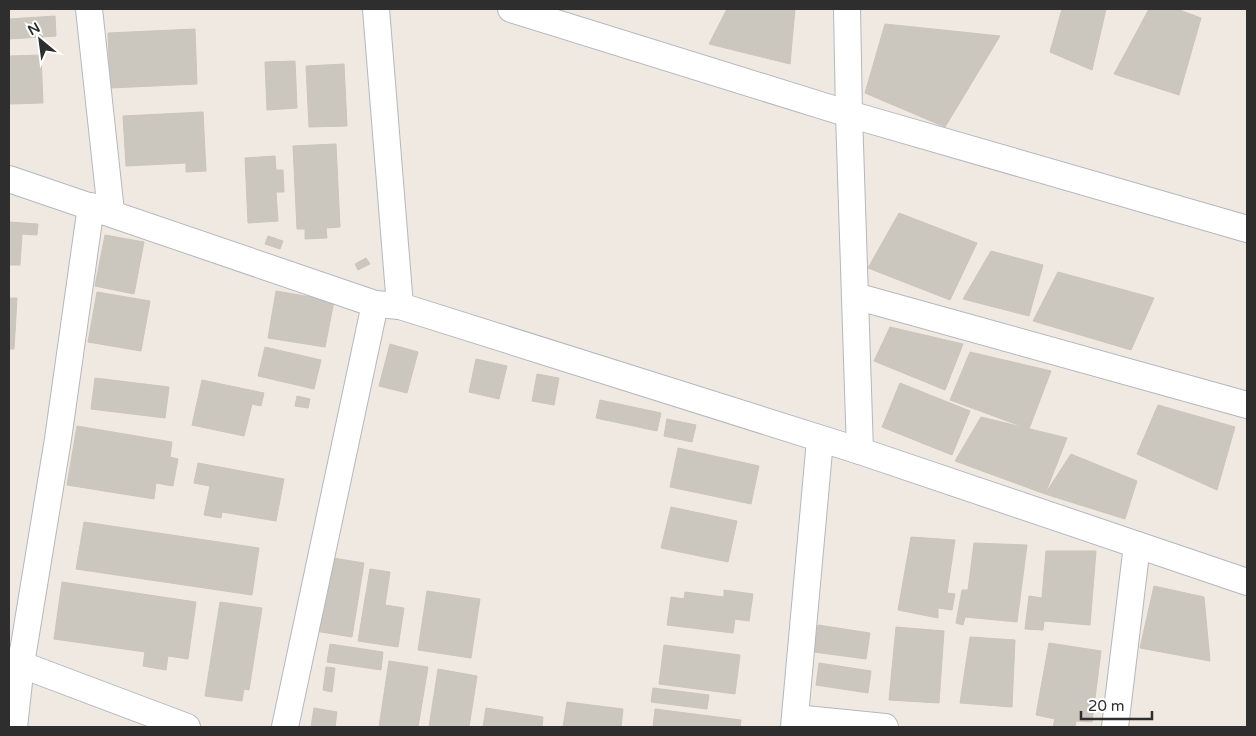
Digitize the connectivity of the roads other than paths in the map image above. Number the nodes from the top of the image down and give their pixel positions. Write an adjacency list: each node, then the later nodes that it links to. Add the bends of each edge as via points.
1 (89, 9): 7 (street)
2 (376, 9): 10 (street)
3 (511, 9): 5 (street)
4 (847, 9): 5 (street)
5 (848, 114): 8 (street); 9 (street)
6 (9, 179): 7 (street)
7 (101, 209): 10 (street); 16 (street)
8 (1247, 229)
9 (854, 296): 11 (street); 13 (street)
10 (387, 305): 12 (street); 20 (street)
11 (1247, 405)
12 (820, 440): 13 (street); 17 (street)
13 (860, 451): 14 (street)
14 (1137, 545): 15 (street); 22 (street)
15 (1247, 582)
16 (15, 662): 18 (street); 19 (street)
17 (794, 723): 21 (street)
18 (14, 727)
19 (186, 727)
20 (285, 727)
21 (885, 727)
22 (1115, 727)

